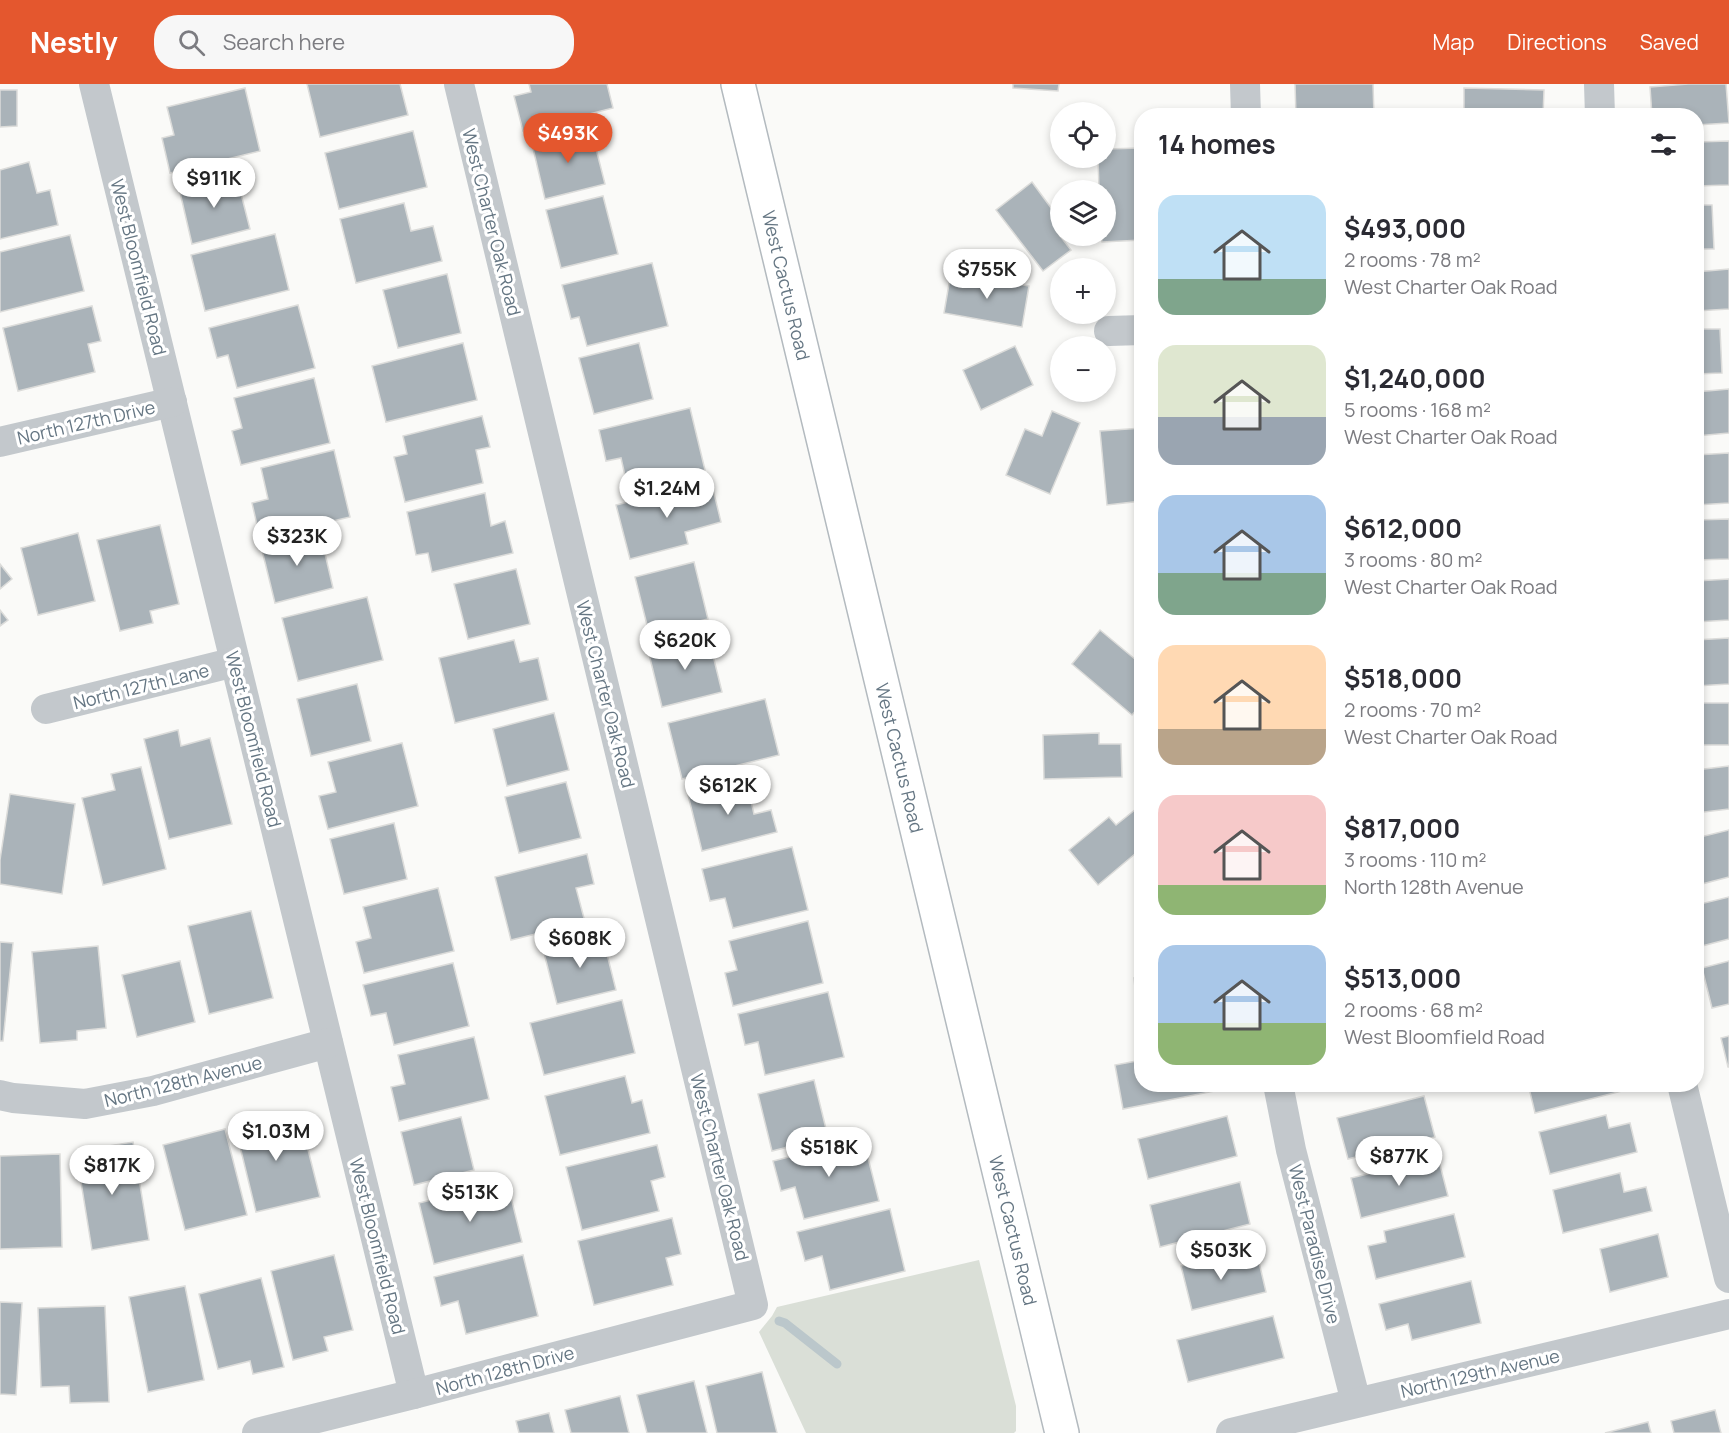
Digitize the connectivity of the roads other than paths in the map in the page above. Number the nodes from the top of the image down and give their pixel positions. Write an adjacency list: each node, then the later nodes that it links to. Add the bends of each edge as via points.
1 (94, 84): 10 (street, West Bloomfield Road)
2 (459, 84): 19 (street, West Charter Oak Road)
3 (738, 84): 24 (main road, West Cactus Road)
4 (1245, 84): 6 (street)
5 (1599, 84): 7 (street)
6 (1246, 108)
7 (1600, 108)
8 (1134, 330): 9 (street)
9 (1108, 331)
10 (172, 402): 11 (street, North 127th Drive); 12 (street, West Bloomfield Road)
11 (0, 442)
12 (235, 662): 13 (street, North 127th Lane); 14 (street, West Bloomfield Road)
13 (46, 709)
14 (328, 1043): 17 (street, North 128th Avenue, via 153,1091 85,1104); 21 (street, West Bloomfield Road)
15 (1280, 1092): 22 (street, West Paradise Drive)
16 (1684, 1092): 18 (street)
17 (0, 1095)
18 (1729, 1278)
19 (753, 1305): 21 (street, North 128th Drive)
20 (1729, 1314): 22 (street, North 129th Avenue)
21 (414, 1394): 23 (street, North 128th Drive)
22 (1356, 1402): 25 (street, North 129th Avenue)
23 (257, 1433)
24 (1062, 1433)
25 (1231, 1433)

